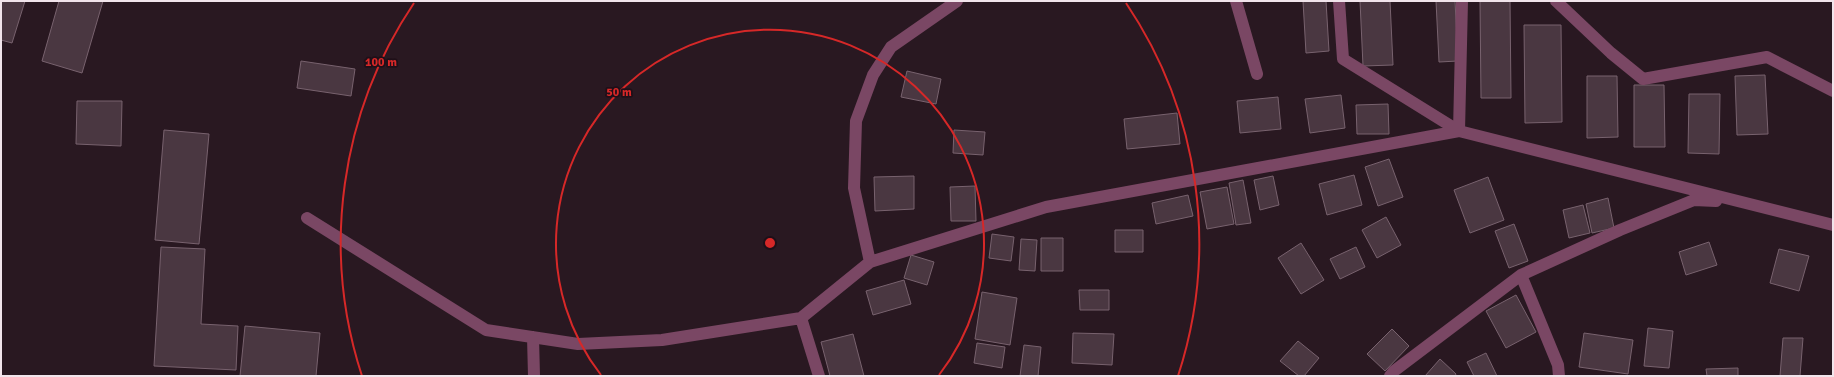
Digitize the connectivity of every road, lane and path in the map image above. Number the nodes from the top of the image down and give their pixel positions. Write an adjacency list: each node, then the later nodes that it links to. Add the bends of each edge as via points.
1 (957, 1): 12 (street, via 891,48 873,75 856,121 854,188)
2 (1236, 1): 6 (street)
3 (1339, 1): 8 (street, via 1343,59)
4 (1462, 1): 8 (street)
5 (1556, 1): 7 (street, via 1611,53 1643,79 1767,57)
6 (1257, 74)
7 (1833, 91)
8 (1459, 131): 9 (street); 12 (street, via 1046,206)
9 (1739, 201): 11 (street); 13 (street, via 1694,200)
10 (306, 218): 15 (street, via 486,330)
11 (1833, 225)
12 (870, 262): 14 (street)
13 (1520, 275): 18 (street); 19 (street, via 1558,365)
14 (801, 318): 15 (street, via 662,340 578,344); 17 (street)
15 (534, 337): 16 (street)
16 (534, 376)
17 (819, 376)
18 (1390, 376)
19 (1559, 376)

